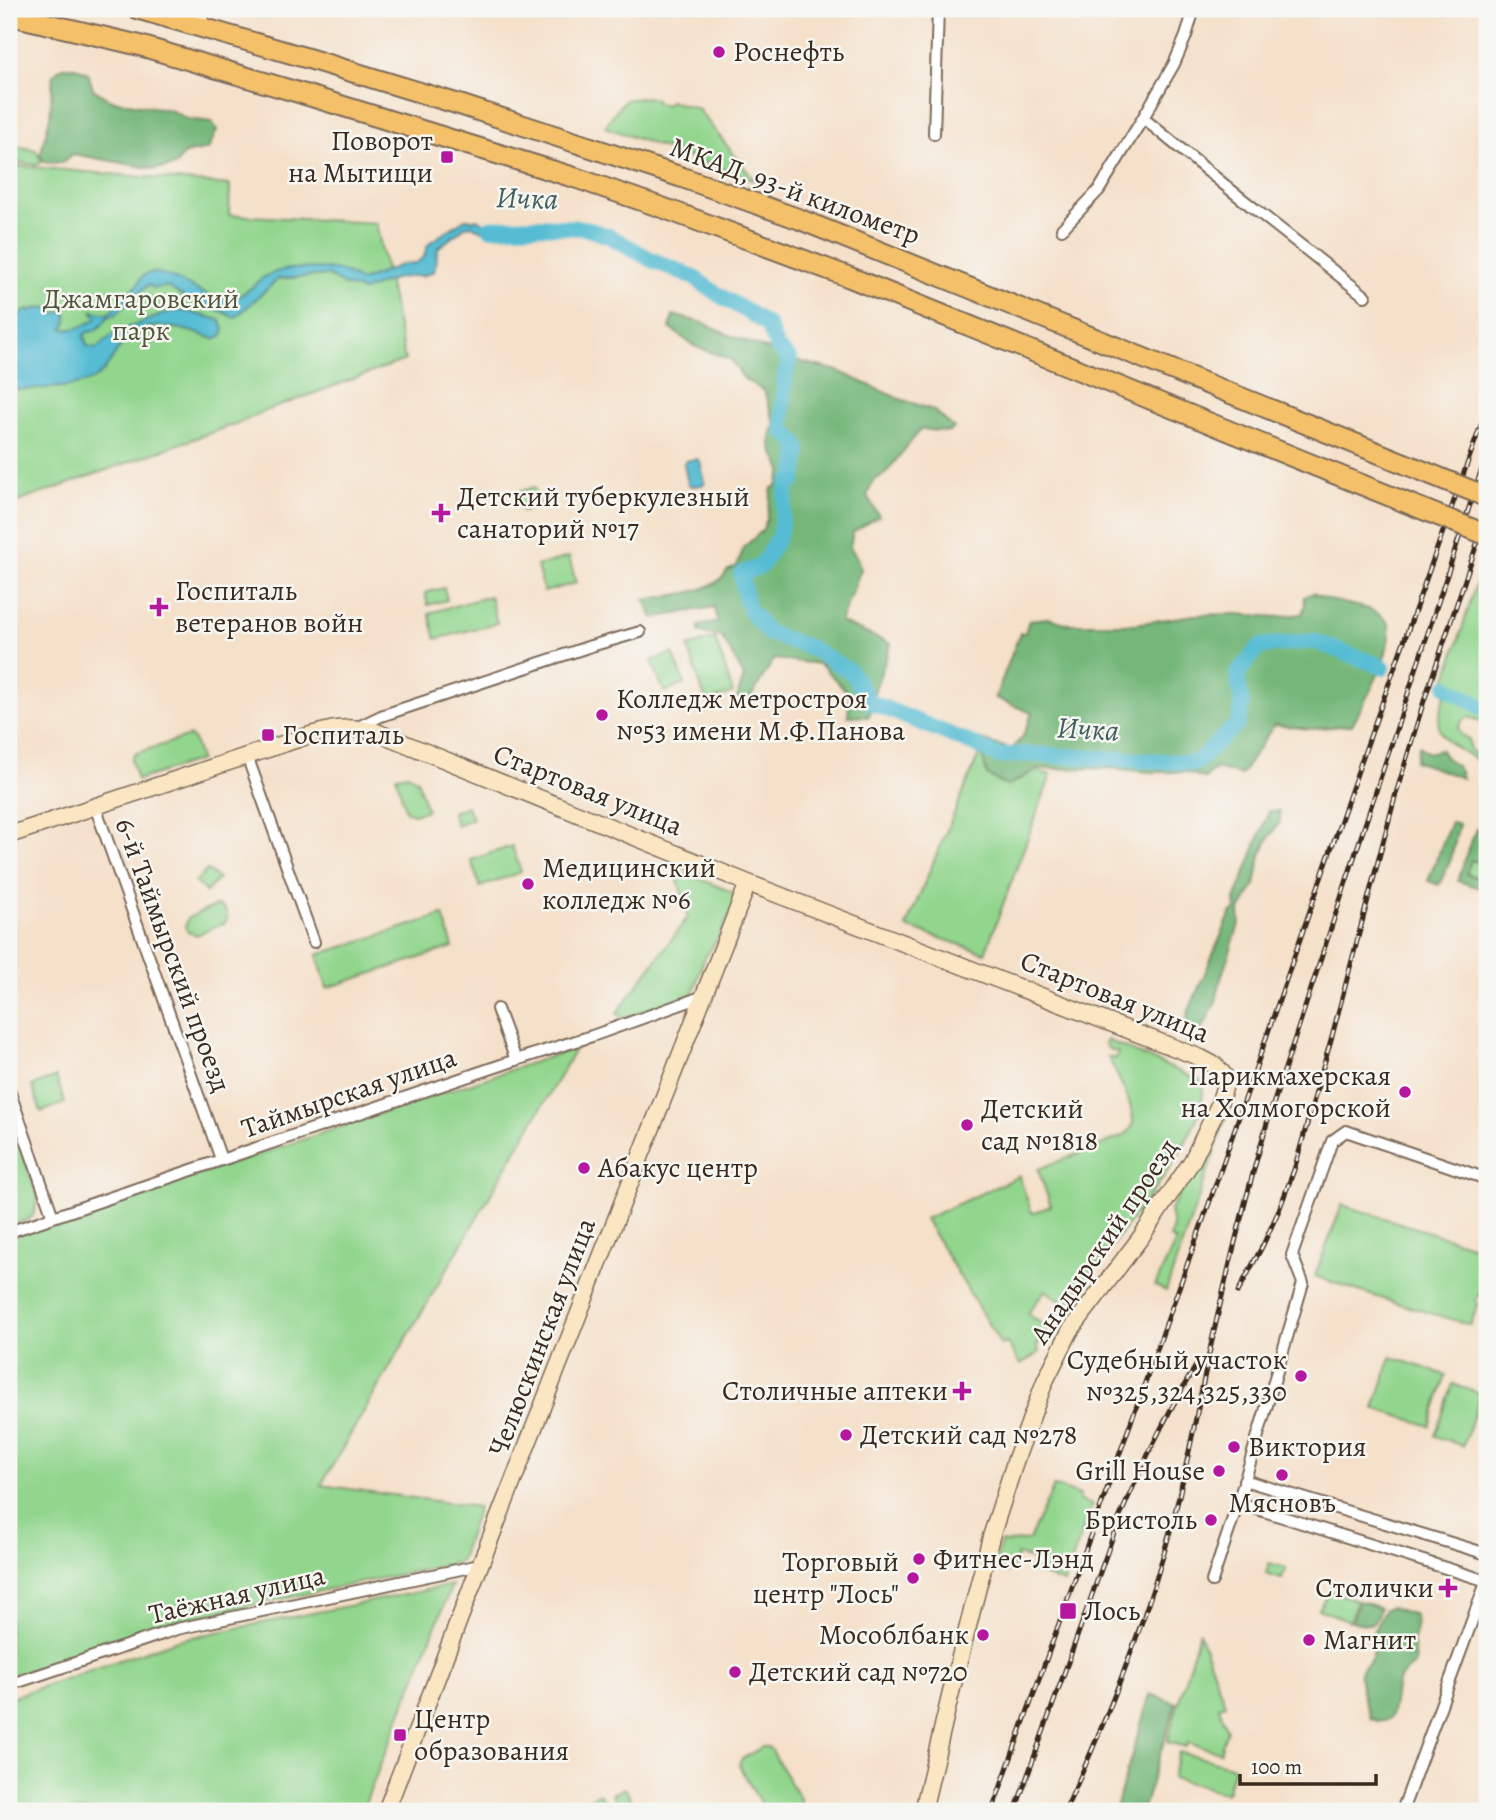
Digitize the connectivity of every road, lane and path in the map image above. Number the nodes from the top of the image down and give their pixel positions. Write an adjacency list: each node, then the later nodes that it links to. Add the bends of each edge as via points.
1 (176, 9): 6 (street)
2 (938, 9): 8 (street)
3 (1194, 9): 7 (street, via 1174,64)
4 (142, 10): 6 (highway, МКАД, 93-й километр)
5 (9, 15): 12 (highway, bridge, via 138,45 300,93 681,215 849,277)
6 (237, 37): 11 (highway, МКАД, 93-й километр, bridge, via 461,105 799,219)
7 (1143, 118): 9 (street, via 1099,190); 10 (street)
8 (934, 134)
9 (1062, 229)
10 (1365, 296)
11 (1487, 497)
12 (1487, 535)
13 (640, 632): 14 (street)
14 (358, 727): 15 (street, Стартовая улица, via 329,730); 18 (street, Стартовая улица)
15 (247, 756): 16 (street, Стартовая улица); 19 (street)
16 (95, 806): 17 (street, Стартовая улица); 25 (street, 6-й Таймырский проезд)
17 (9, 835)
18 (748, 883): 20 (street, Челюскинская улица); 23 (street, Стартовая улица)
19 (314, 942)
20 (704, 996): 22 (street, Таймырская улица); 32 (street, Челюскинская улица)
21 (497, 1009): 22 (street)
22 (516, 1060): 25 (street, Таймырская улица)
23 (1216, 1066): 37 (street, Анадырский проезд, via 1224,1075 1224,1088 1192,1161 1070,1331 1045,1381 987,1550)
24 (9, 1090): 27 (street)
25 (221, 1159): 27 (street, Таймырская улица)
26 (1487, 1179): 29 (street, via 1346,1131 1332,1141 1292,1255 1303,1283)
27 (53, 1217): 28 (street, Таймырская улица)
28 (9, 1233)
29 (1244, 1480): 30 (street); 31 (street)
30 (1238, 1503): 33 (street); 34 (street)
31 (1487, 1554)
32 (480, 1565): 35 (street, Таёжная улица, via 177,1629); 36 (street, Челюскинская улица)
33 (1212, 1581)
34 (1487, 1581): 38 (street)
35 (9, 1685)
36 (386, 1811)
37 (923, 1811)
38 (1402, 1811)

